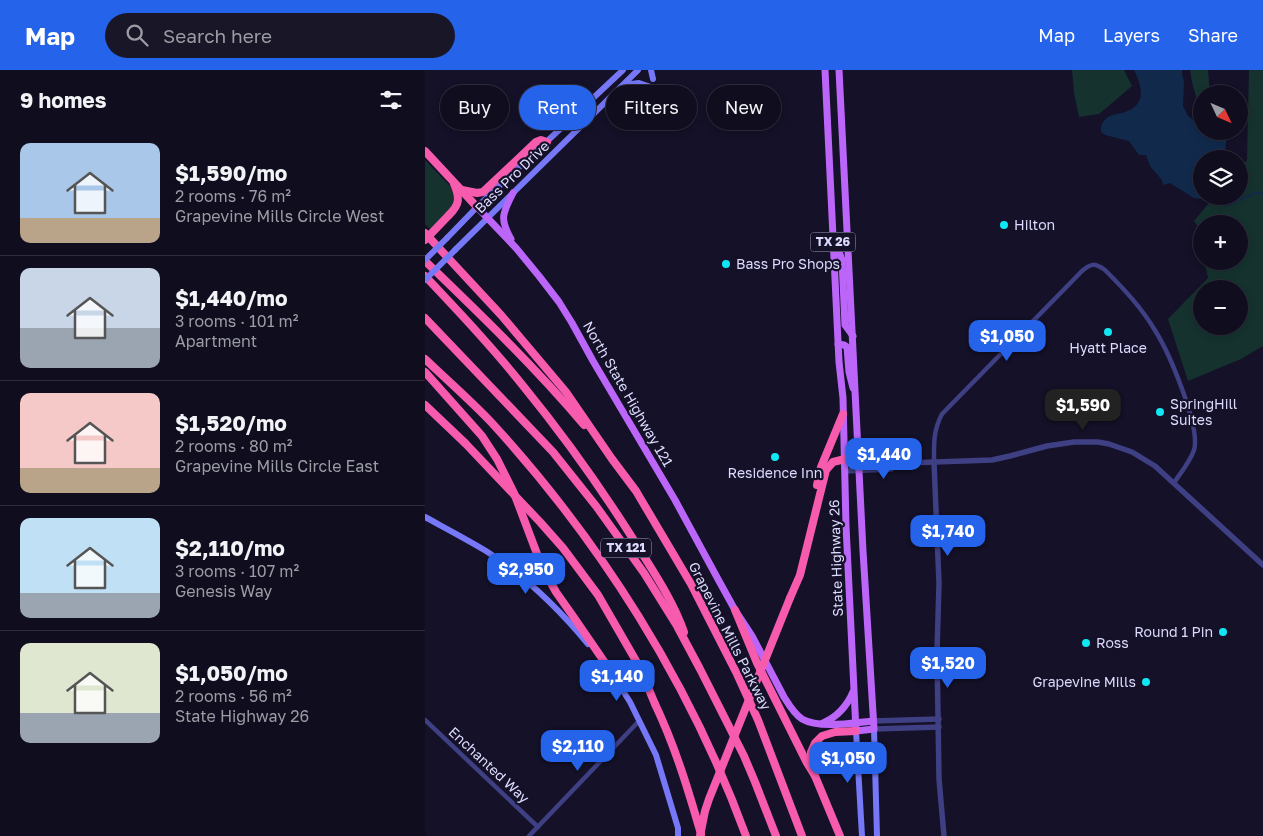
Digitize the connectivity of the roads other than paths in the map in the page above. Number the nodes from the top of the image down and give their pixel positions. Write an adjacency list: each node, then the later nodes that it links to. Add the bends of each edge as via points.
1 (623, 70): 13 (main road, Bass Pro Drive)
2 (638, 70): 9 (main road, Bass Pro Drive)
3 (651, 70): 6 (main road)
4 (825, 70): 8 (main road, State Highway 26 / TX 26)
5 (839, 70): 7 (main road, State Highway 26 / TX 26)
6 (653, 79)
7 (839, 83): 8 (main road); 28 (main road, State Highway 26 / TX 26)
8 (825, 84): 21 (main road, State Highway 26 / TX 26)
9 (623, 85)
10 (628, 85): 11 (main road)
11 (645, 85)
12 (606, 102): 17 (main road, Bass Pro Drive)
13 (547, 142): 16 (highway, via 536,142 483,192); 18 (main road, Bass Pro Drive)
14 (425, 152): 15 (highway)
15 (453, 180): 16 (highway); 22 (highway, bridge, via 458,192 457,206)
16 (462, 190): 18 (highway)
17 (513, 193): 19 (main road, Bass Pro Drive); 23 (main road, via 503,219)
18 (477, 207): 19 (main road, North State Highway 121); 24 (main road, Bass Pro Drive, bridge)
19 (488, 218): 23 (main road, North State Highway 121); 26 (main road, Bass Pro Drive, bridge)
20 (425, 233): 35 (highway, via 566,392)
21 (833, 239): 28 (main road, via 842,260 845,325); 29 (main road, State Highway 26 / TX 26)
22 (425, 240)
23 (515, 248): 46 (main road, North State Highway 121, via 572,323)
24 (425, 261): 35 (highway, via 526,362)
25 (425, 276): 47 (highway, via 483,338 571,447 614,508 658,580 680,622)
26 (425, 280)
27 (425, 318): 47 (highway, TX 121, via 553,452 644,573)
28 (853, 336): 32 (main road, State Highway 26 / TX 26)
29 (838, 344): 32 (main road, via 847,347 851,384); 34 (main road, State Highway 26 / TX 26)
30 (425, 359): 62 (highway, TX 121, via 489,420 549,489 617,581 684,696 710,748)
31 (425, 372): 48 (highway, via 482,436 497,459 514,493 542,567)
32 (856, 395): 37 (main road, State Highway 26 / TX 26)
33 (425, 406): 61 (highway, bridge, via 540,522 598,595 639,666 667,728 685,777)
34 (843, 414): 36 (main road, State Highway 26 / TX 26); 44 (highway, via 821,467)
35 (612, 459): 64 (highway, Grapevine Mills Parkway, via 636,491 691,584 737,674)
36 (845, 459): 37 (street); 41 (main road, State Highway 26 / TX 26); 44 (highway, via 833,462 826,470)
37 (859, 459): 39 (street, via 893,459); 40 (main road, State Highway 26 / TX 26)
38 (934, 462): 39 (street); 42 (street, via 992,460 1047,446 1098,442 1143,458); 42 (street, via 934,438 942,414 1088,265 1094,264 1105,270 1133,299 1157,332 1185,396 1195,434 1195,449); 50 (street, via 939,583)
39 (899, 463): 40 (street, via 891,469)
40 (860, 471): 41 (street); 54 (main road, State Highway 26 / TX 26)
41 (845, 472): 49 (main road, State Highway 26 / TX 26)
42 (1174, 482): 45 (street)
43 (425, 517): 48 (main road, via 486,551 524,579 561,612)
44 (813, 519): 61 (highway, bridge, via 800,574 709,799)
45 (1263, 565)
46 (735, 610): 53 (main road, North State Highway 121, via 784,698 802,719); 57 (highway, via 757,664)
47 (690, 650): 63 (highway, TX 121, via 743,756)
48 (612, 673): 52 (main road)
49 (854, 688): 53 (main road, via 841,711); 55 (main road, State Highway 26 / TX 26)
50 (939, 718): 54 (street); 56 (street)
51 (425, 720): 58 (street, Enchanted Way)
52 (639, 721): 58 (street); 60 (main road, via 656,755)
53 (820, 725): 55 (main road)
54 (873, 725): 55 (main road); 56 (street); 67 (main road, State Highway 26 / TX 26)
55 (856, 727): 57 (highway, via 818,739 810,757); 66 (main road, State Highway 26 / TX 26)
56 (939, 727): 68 (street)
57 (815, 776): 65 (highway)
58 (539, 827): 59 (street)
59 (529, 836)
60 (678, 836)
61 (700, 836)
62 (746, 836)
63 (775, 836)
64 (802, 836)
65 (841, 836)
66 (862, 836)
67 (877, 836)
68 (944, 836)

